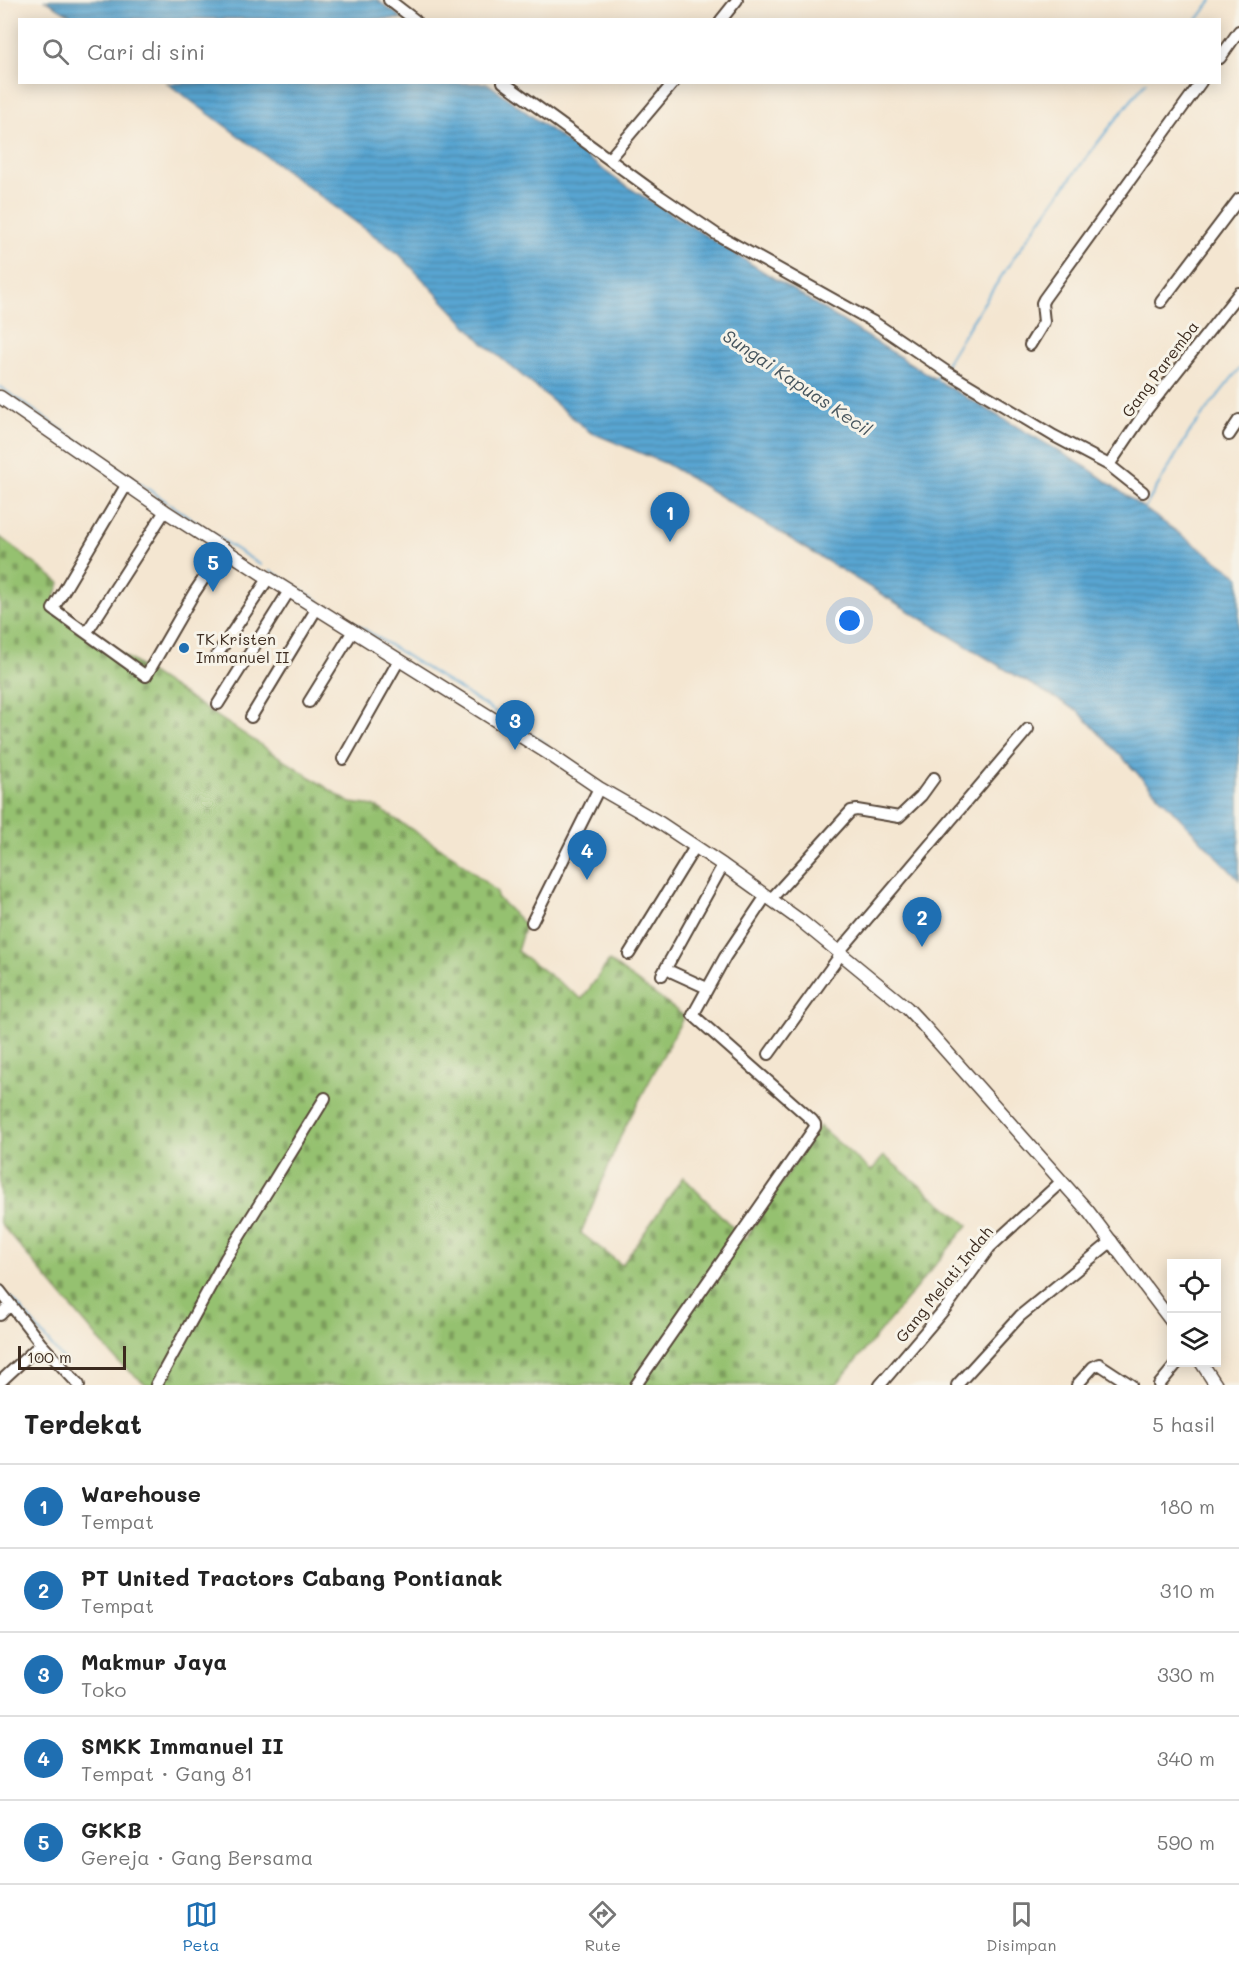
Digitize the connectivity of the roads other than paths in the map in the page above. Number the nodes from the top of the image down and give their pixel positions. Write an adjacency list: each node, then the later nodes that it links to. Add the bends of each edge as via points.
1 (389, 0): 3 (street)
2 (736, 0): 4 (street)
3 (413, 18)
4 (722, 18)
5 (1239, 32): 6 (street)
6 (1221, 57)
7 (506, 84): 10 (street)
8 (672, 84): 10 (street)
9 (1200, 84): 14 (street, via 1044,299 1044,322)
10 (609, 159): 18 (street, via 716,234 872,321 956,377)
11 (1239, 199): 13 (street)
12 (1239, 293): 18 (street, Gang Paremba)
13 (1161, 302)
14 (1030, 345)
15 (0, 398): 19 (main road)
16 (1239, 420): 17 (street)
17 (1229, 435)
18 (1108, 465): 20 (street)
19 (127, 484): 21 (main road); 27 (street, via 53,609)
20 (1143, 492)
21 (165, 511): 22 (main road); 27 (street)
22 (224, 548): 23 (main road); 27 (street, via 146,676)
23 (268, 579): 24 (main road); 28 (street)
24 (289, 591): 25 (main road); 31 (street)
25 (317, 608): 26 (main road); 32 (street)
26 (353, 631): 29 (main road); 30 (street)
27 (87, 632)
28 (217, 655)
29 (399, 660): 34 (street); 36 (main road)
30 (309, 702)
31 (218, 704)
32 (251, 717)
33 (1028, 729): 41 (street)
34 (343, 759)
35 (934, 778): 39 (street, via 899,817 851,811)
36 (599, 788): 37 (main road); 40 (street)
37 (695, 847): 38 (main road); 42 (street)
38 (723, 865): 39 (main road); 43 (street, via 667,973)
39 (768, 898): 41 (main road); 43 (street)
40 (532, 922)
41 (840, 953): 44 (street); 46 (main road, via 907,1008)
42 (629, 954)
43 (707, 988): 58 (street, via 693,1015 815,1124)
44 (769, 1054)
45 (325, 1098): 57 (street, via 226,1258)
46 (1062, 1181): 47 (main road); 59 (street, Gang Melati Indah, via 990,1247 948,1305)
47 (1112, 1241): 51 (main road); 60 (street, via 1020,1316)
48 (0, 1291): 49 (street)
49 (10, 1305): 50 (street); 52 (street)
50 (0, 1315)
51 (1167, 1315)
52 (41, 1344): 55 (street); 56 (street)
53 (1174, 1367): 63 (street)
54 (1204, 1367): 64 (main road)
55 (0, 1382)
56 (73, 1383)
57 (156, 1385)
58 (636, 1385)
59 (880, 1385)
60 (957, 1385)
61 (1077, 1385): 62 (street, via 1099,1364)
62 (1131, 1385)
63 (1159, 1385)
64 (1216, 1385)

